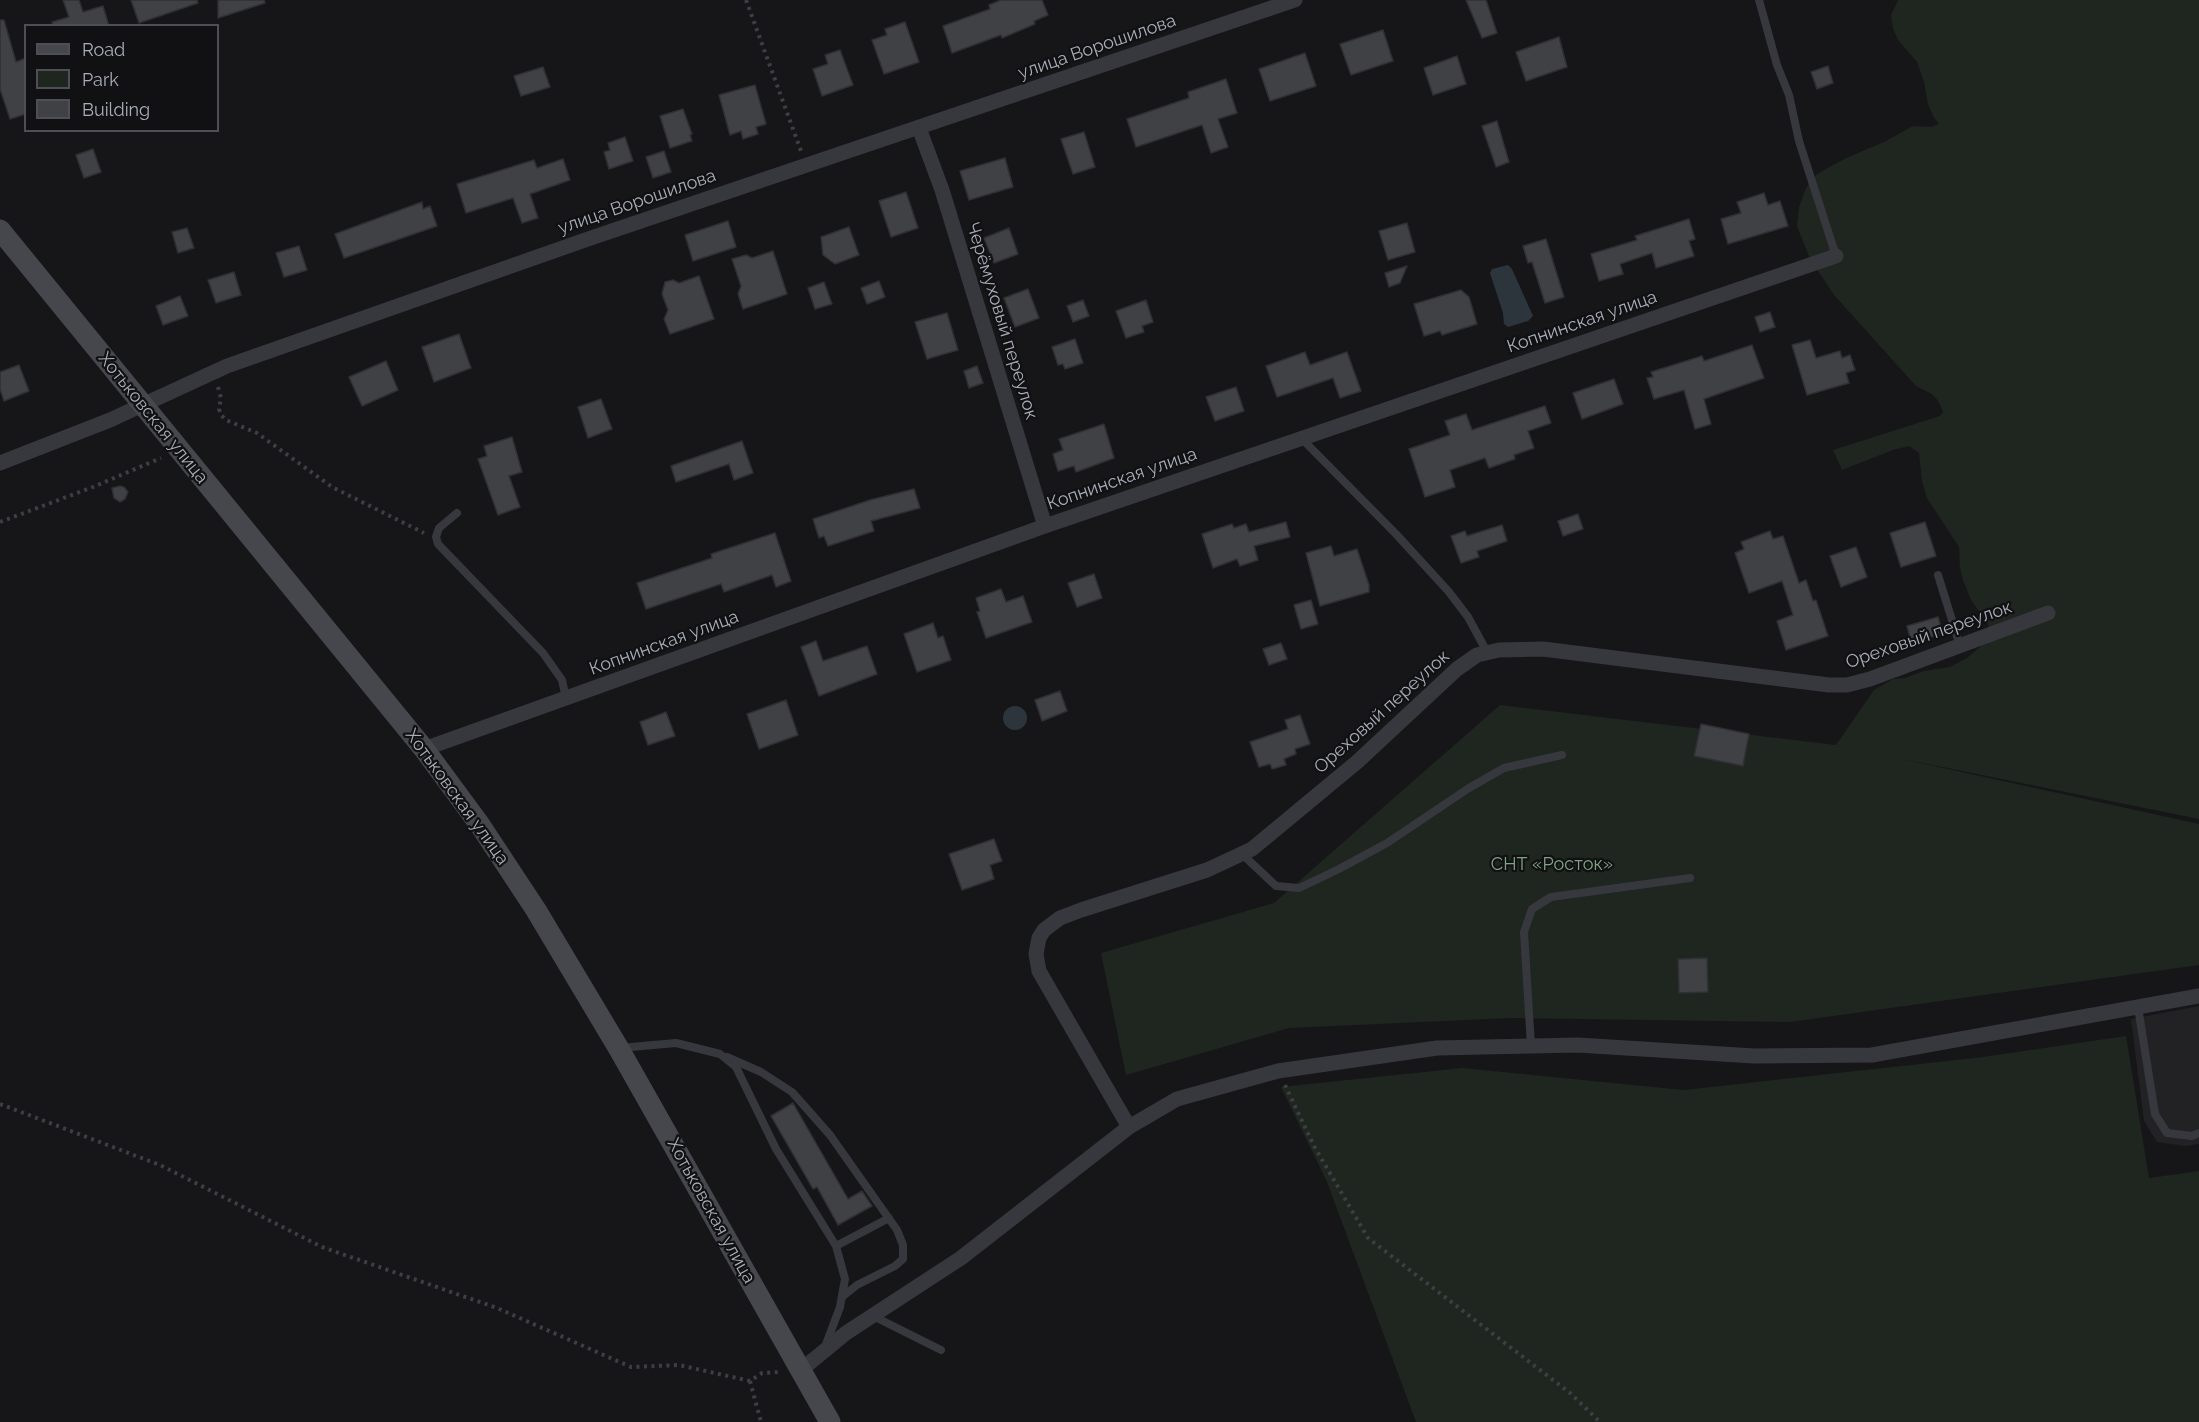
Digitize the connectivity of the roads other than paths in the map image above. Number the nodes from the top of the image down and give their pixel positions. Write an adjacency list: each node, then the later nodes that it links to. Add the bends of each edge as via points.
1 (1295, 0): 3 (street, улица Ворошилова)
2 (1759, 0): 5 (lane)
3 (919, 128): 6 (street, улица Ворошилова, via 238,362); 10 (street, Черёмуховый переулок, via 942,190)
4 (0, 230): 6 (main road, Хотьковская улица)
5 (1836, 256): 7 (street, Копнинская улица)
6 (142, 405): 8 (street, улица Ворошилова); 16 (main road, Хотьковская улица)
7 (1301, 438): 10 (street, Копнинская улица); 14 (lane, via 1449,592)
8 (0, 463)
9 (457, 513): 15 (lane, via 439,528 438,544 543,653 562,680)
10 (1045, 526): 15 (street, Копнинская улица)
11 (1938, 575): 13 (lane)
12 (2048, 613): 13 (street, Ореховый переулок)
13 (1960, 645): 14 (street, Ореховый переулок, via 1847,685 1543,649)
14 (1487, 652): 18 (street, Ореховый переулок, via 1457,669 1349,769)
15 (566, 699): 16 (street, Копнинская улица)
16 (424, 750): 23 (main road, Хотьковская улица, via 530,900)
17 (1562, 755): 18 (lane, via 1504,768 1387,843 1299,888 1276,886)
18 (1242, 854): 25 (street, Ореховый переулок, via 1206,870 1060,918 1039,938 1039,971)
19 (1690, 878): 22 (lane, via 1551,897 1532,909 1524,932)
20 (2199, 996): 21 (street)
21 (2138, 1007): 22 (street, via 1872,1055 1754,1056 1578,1045); 26 (lane, via 2155,1114 2167,1133)
22 (1531, 1046): 25 (street, via 1437,1048 1278,1071 1177,1099)
23 (619, 1048): 24 (lane, via 676,1043); 33 (main road, Хотьковская улица)
24 (720, 1054): 27 (lane, via 761,1072 792,1092 830,1135); 28 (lane, via 736,1067 776,1149)
25 (1129, 1127): 30 (street, via 961,1258)
26 (2199, 1133)
27 (889, 1218): 28 (lane); 29 (lane, via 903,1245 903,1259)
28 (836, 1246): 29 (lane, via 845,1279)
29 (842, 1297): 32 (lane)
30 (873, 1316): 31 (lane); 32 (street)
31 (941, 1350)
32 (824, 1351): 33 (street)
33 (801, 1370): 34 (main road, Хотьковская улица)
34 (830, 1422)

